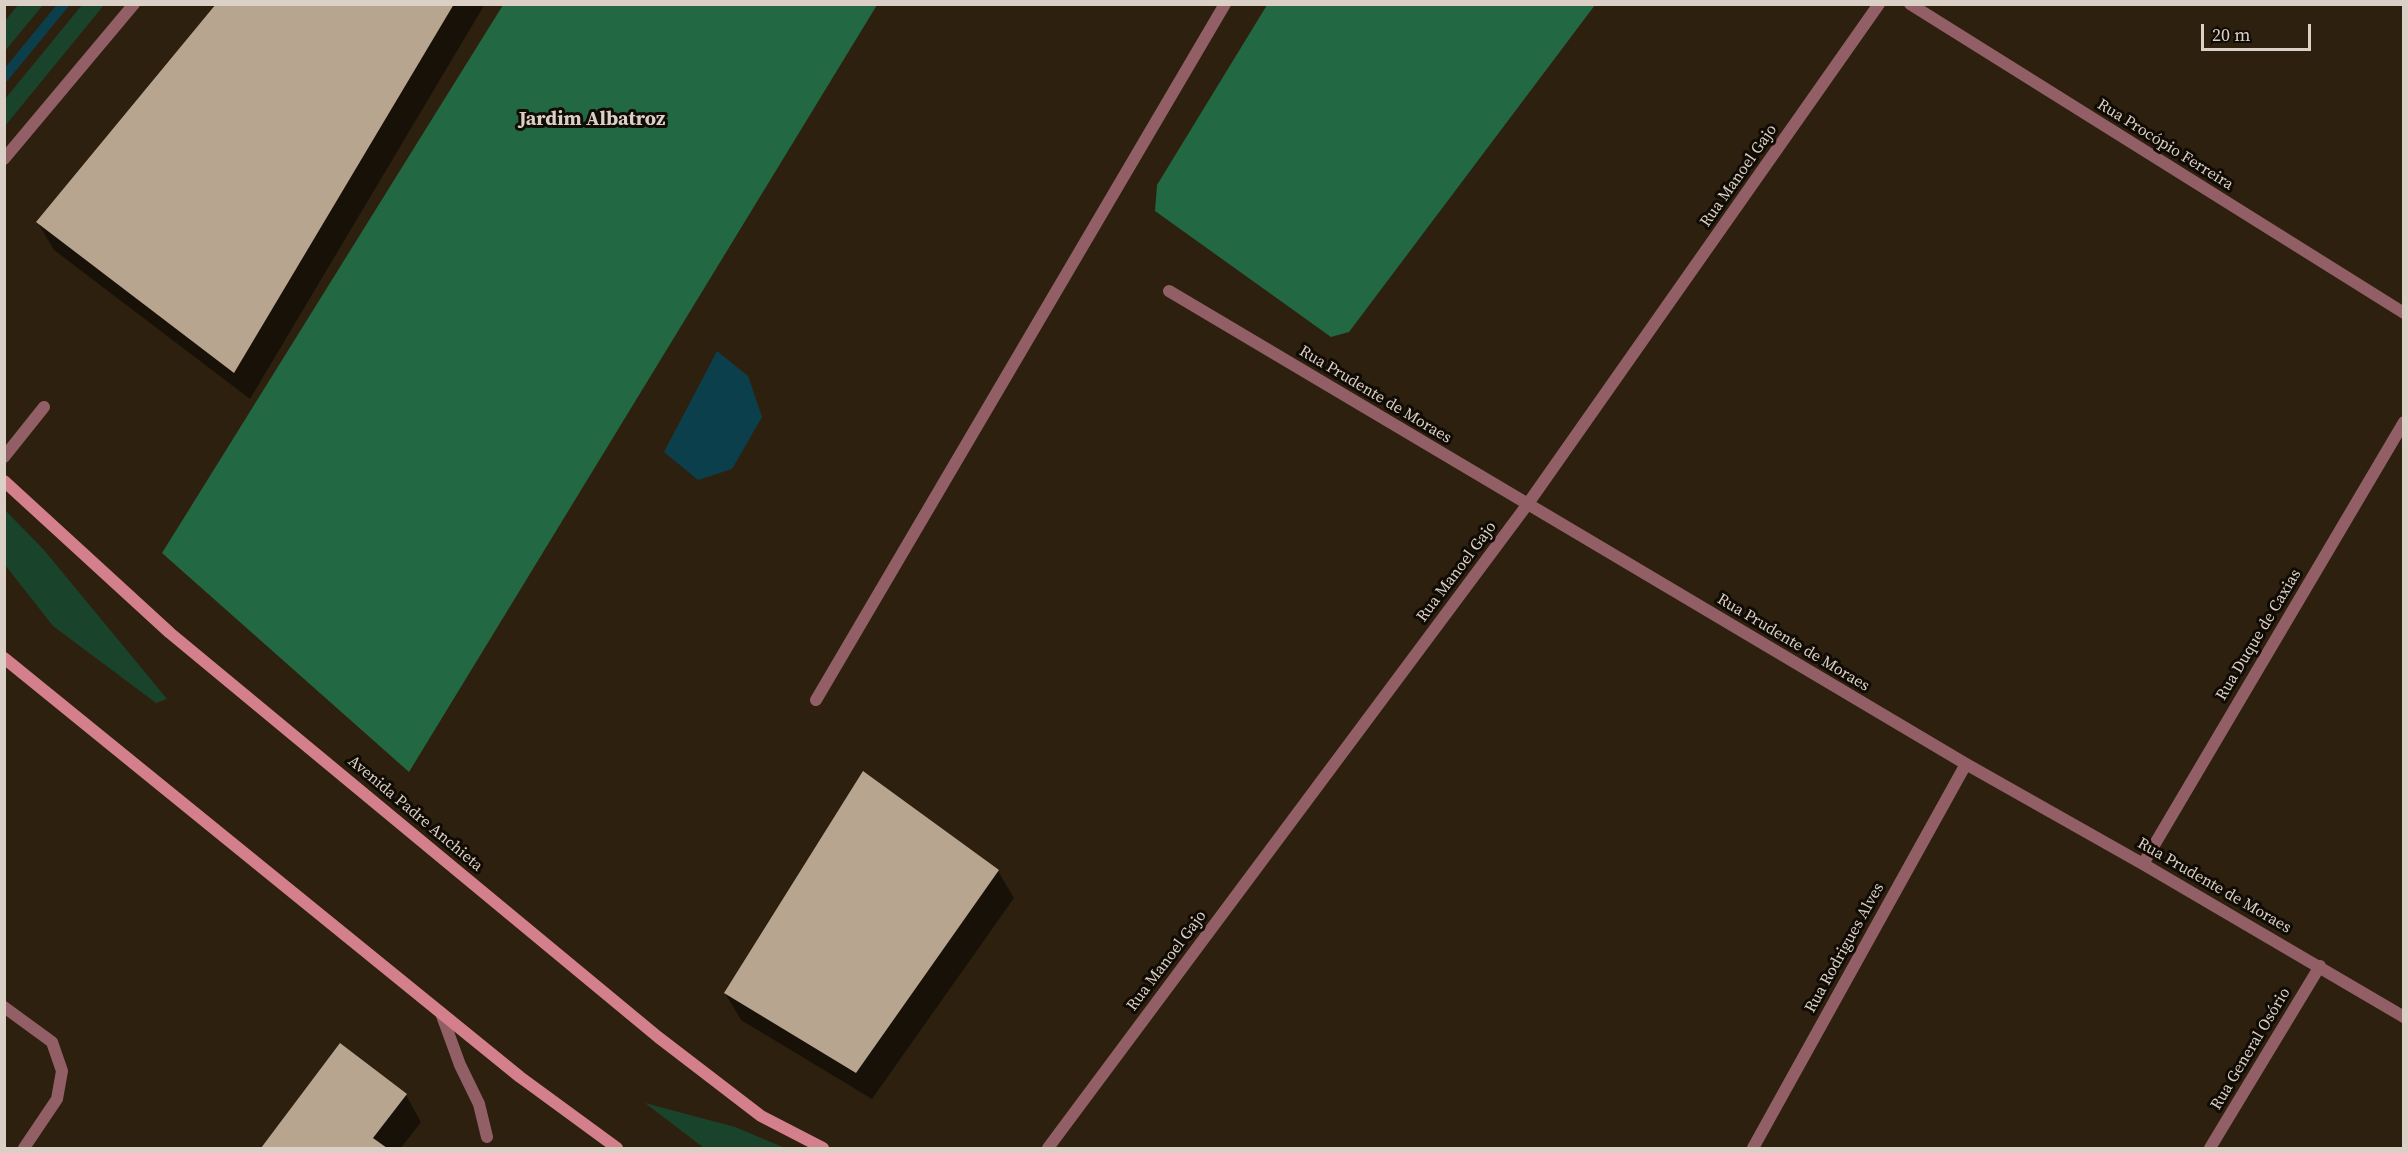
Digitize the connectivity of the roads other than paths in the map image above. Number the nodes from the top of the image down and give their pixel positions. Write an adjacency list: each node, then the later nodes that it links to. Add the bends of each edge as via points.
1 (134, 4): 5 (street)
2 (1225, 4): 14 (street)
3 (1879, 4): 12 (street, Rua Manoel Gajo)
4 (1910, 4): 7 (street, Rua Procópio Ferreira)
5 (4, 159)
6 (1169, 291): 12 (street, Rua Prudente de Moraes)
7 (2403, 313)
8 (44, 407): 10 (street)
9 (2403, 422): 16 (street, Rua Duque de Caxias)
10 (4, 457)
11 (4, 481): 24 (main road, Avenida Padre Anchieta, via 170,633 658,1037 761,1116)
12 (1527, 505): 15 (street, Rua Prudente de Moraes); 25 (street, Rua Manoel Gajo)
13 (4, 658): 19 (main road)
14 (816, 700)
15 (1966, 764): 16 (street, Rua Prudente de Moraes); 26 (street, Rua Rodrigues Alves)
16 (2143, 864): 17 (street, Rua Prudente de Moraes)
17 (2320, 966): 20 (street, Rua Prudente de Moraes); 27 (street, Rua General Osório)
18 (4, 1007): 22 (street, via 52,1042 62,1071 57,1099)
19 (441, 1013): 21 (street, via 479,1104); 23 (main road)
20 (2403, 1017)
21 (487, 1137)
22 (24, 1149)
23 (617, 1149)
24 (823, 1149)
25 (1048, 1149)
26 (1753, 1149)
27 (2210, 1149)

